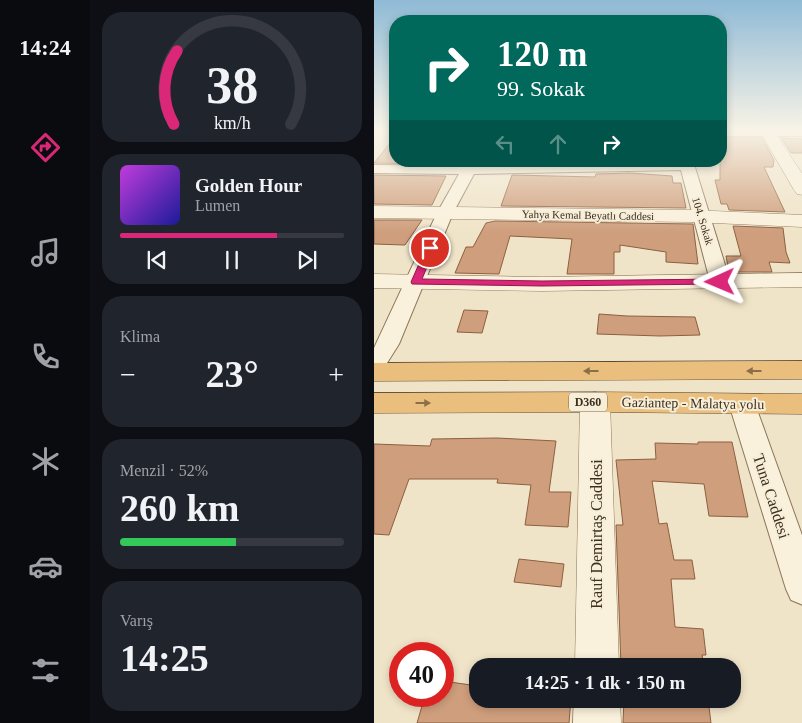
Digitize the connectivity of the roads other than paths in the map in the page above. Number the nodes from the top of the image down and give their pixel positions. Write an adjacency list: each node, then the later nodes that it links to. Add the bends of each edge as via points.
1 (787, 165): 6 (street)
2 (439, 167): 5 (street)
3 (471, 167): 8 (street)
4 (688, 167): 9 (street, 104. Sokak)
5 (374, 169)
6 (802, 190)
7 (374, 212): 8 (street, Yahya Kemal Beyatlı Caddesi)
8 (445, 213): 9 (street, Yahya Kemal Beyatlı Caddesi); 13 (street)
9 (700, 217): 10 (street, Yahya Kemal Beyatlı Caddesi); 14 (street, 104. Sokak)
10 (802, 222)
11 (802, 280): 14 (street)
12 (374, 281): 13 (street)
13 (416, 282): 14 (street); 15 (street, via 388,344)
14 (720, 282)
15 (374, 366)
16 (802, 370): 17 (highway, one-way to 17)
17 (374, 372)
18 (595, 402): 19 (highway, Gaziantep - Malatya yolu / D360, one-way to 18); 20 (highway, Gaziantep - Malatya yolu / D360); 23 (street, Rauf Demirtaş Caddesi)
19 (374, 403)
20 (742, 404): 21 (highway, Gaziantep - Malatya yolu / D360); 22 (street, Tuna Caddesi)
21 (802, 404)
22 (802, 589)
23 (596, 658)
24 (597, 708): 25 (street)
25 (597, 723)

